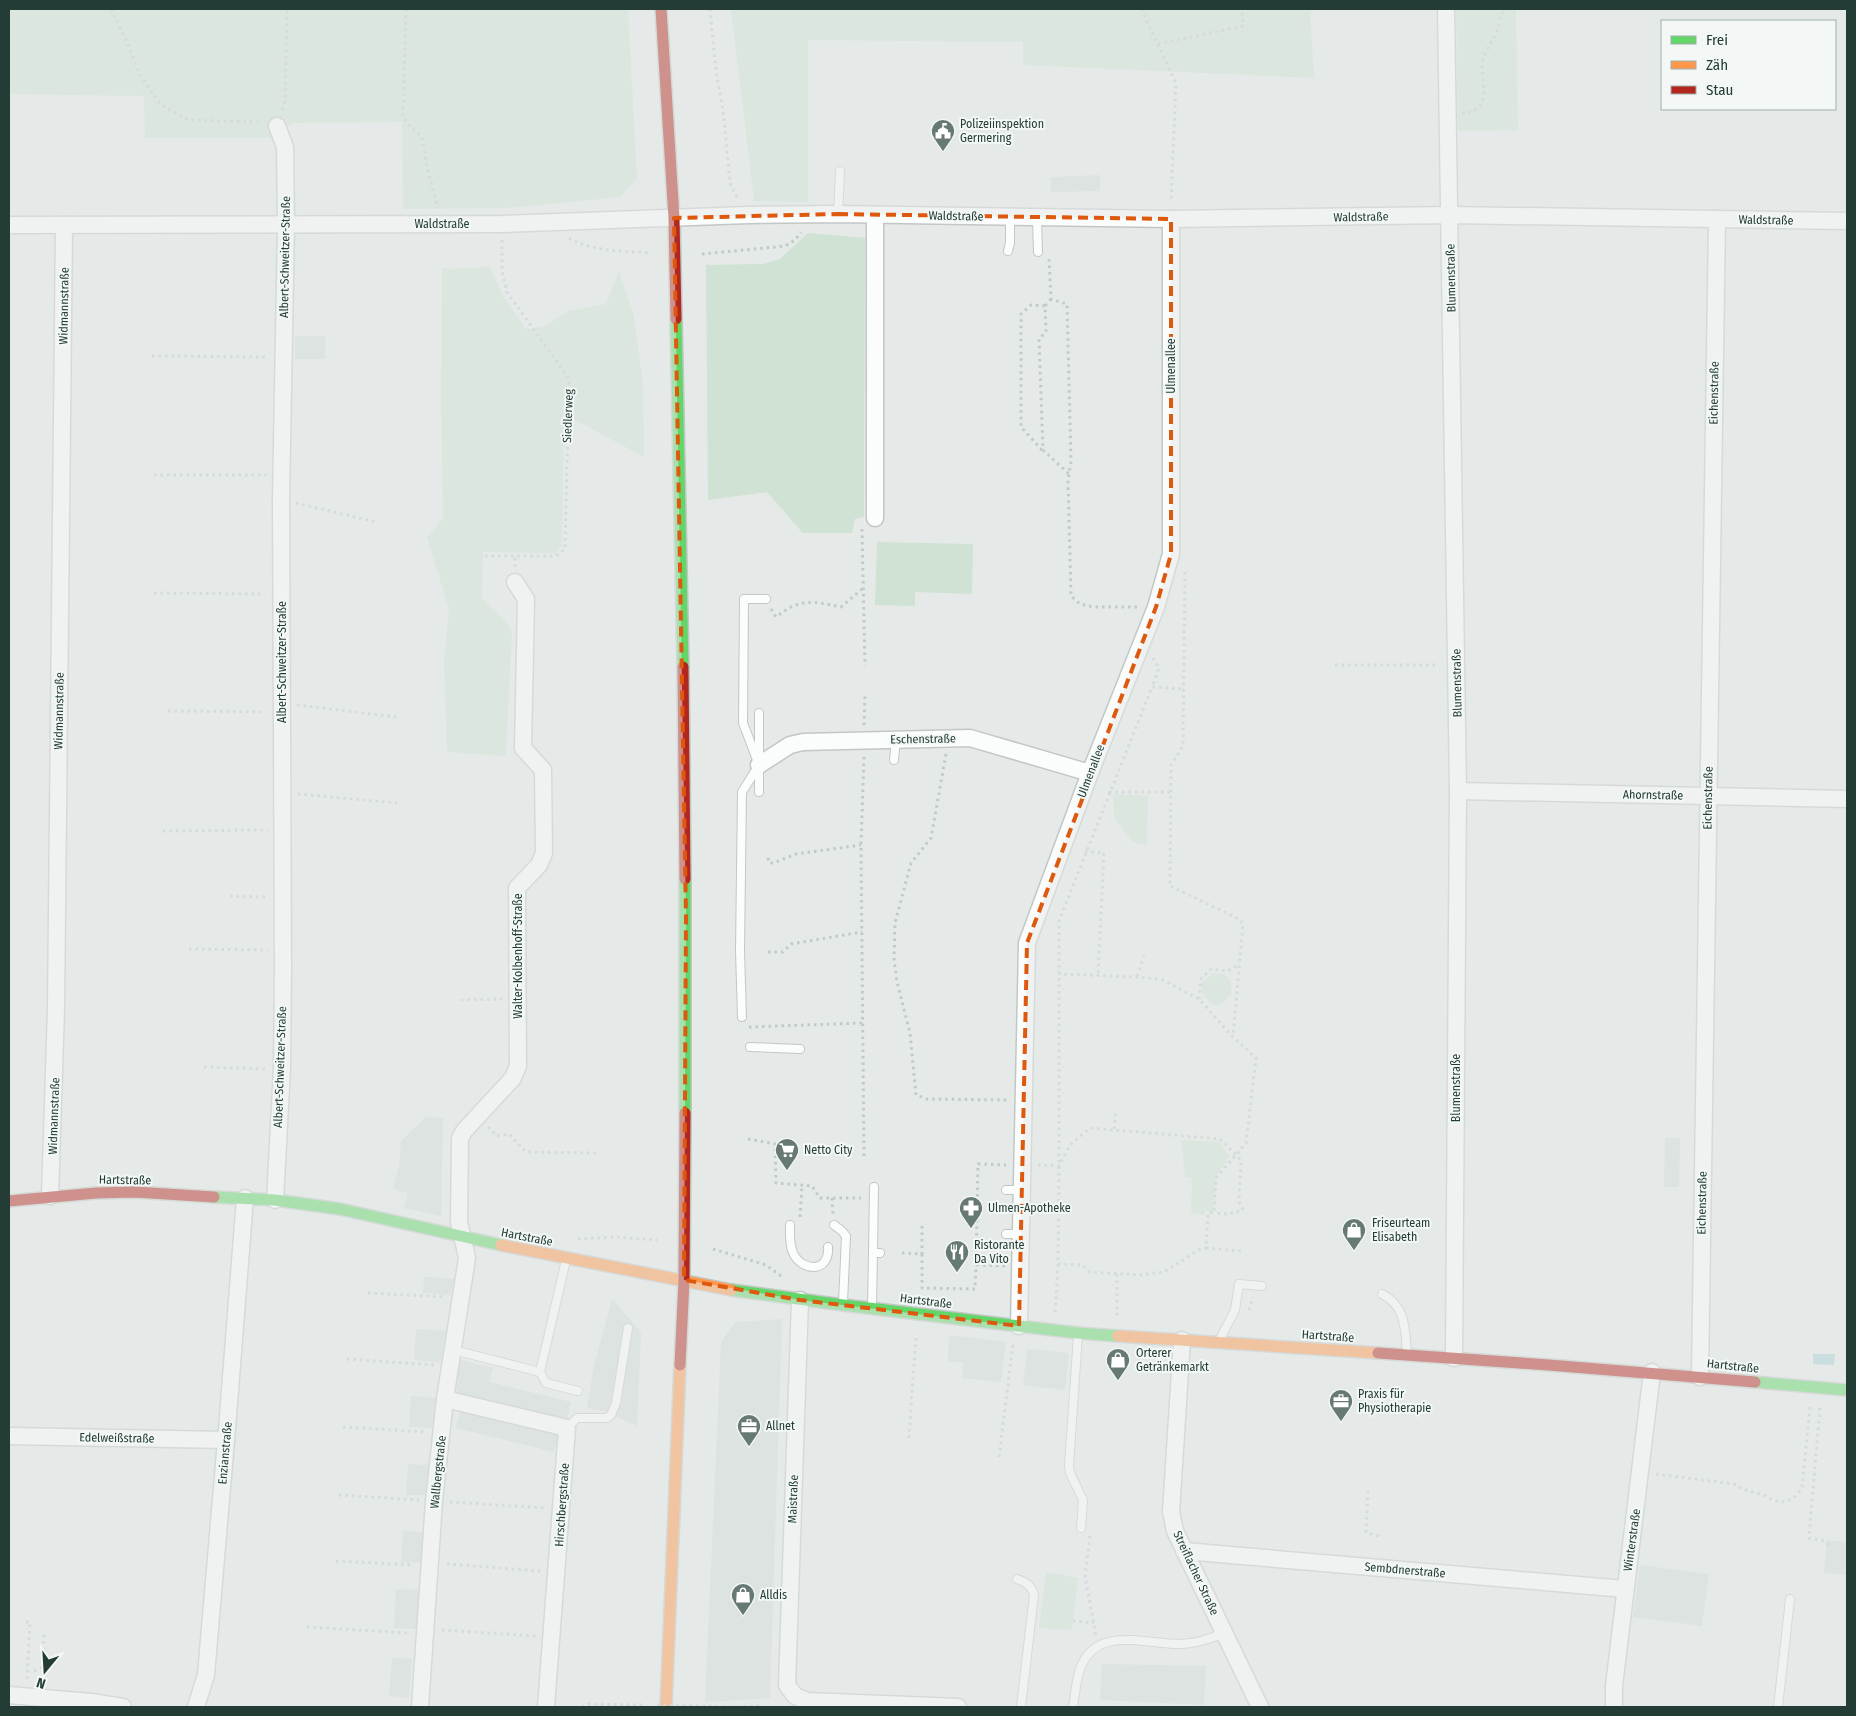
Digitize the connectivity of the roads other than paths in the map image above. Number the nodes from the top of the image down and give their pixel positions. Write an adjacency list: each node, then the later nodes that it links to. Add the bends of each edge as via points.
1 (661, 9): 9 (street)
2 (1446, 9): 7 (street, Blumenstraße)
3 (277, 126): 14 (street, Albert-Schweitzer-Straße, via 285,146)
4 (840, 170): 5 (lane)
5 (838, 214): 6 (street, Waldstraße); 9 (street, Waldstraße)
6 (875, 215): 8 (street, Waldstraße); 19 (street)
7 (1450, 215): 11 (street, Waldstraße); 12 (street, Waldstraße); 27 (street, Blumenstraße)
8 (1010, 217): 10 (street, Waldstraße); 17 (lane)
9 (674, 218): 14 (street, Waldstraße, via 502,224); 44 (street, via 686,917)
10 (1037, 218): 11 (street, Waldstraße); 18 (lane)
11 (1171, 219): 26 (street, Ulmenallee, via 1171,554 1156,607)
12 (1717, 219): 13 (street, Waldstraße); 29 (street, Eichenstraße)
13 (1847, 221)
14 (286, 224): 16 (street, Waldstraße); 38 (street, Albert-Schweitzer-Straße, via 278,708 282,793 282,1049)
15 (9, 225): 16 (street, Waldstraße)
16 (64, 225): 35 (street, Widmannstraße, via 56,1038)
17 (1008, 251)
18 (1038, 252)
19 (875, 518)
20 (515, 582): 41 (street, Walter-Kolbenhoff-Straße, via 526,598 524,748 543,770 544,853 539,865 517,888 518,1066 460,1138 459,1222)
21 (766, 599): 25 (lane, via 744,599 743,723)
22 (759, 713): 25 (lane)
23 (896, 739): 24 (lane); 25 (street, Eschenstraße, via 790,745); 26 (street, Eschenstraße, via 970,738)
24 (894, 760)
25 (759, 765): 28 (lane); 31 (lane, via 742,792 745,858)
26 (1090, 773): 50 (street, Ulmenallee, via 1027,943 1022,1165 1013,1190 1014,1234 1021,1266)
27 (1458, 791): 29 (street, Ahornstraße); 57 (street, Blumenstraße)
28 (759, 792)
29 (1708, 795): 30 (street, Ahornstraße); 60 (street, Eichenstraße)
30 (1847, 799)
31 (742, 1017)
32 (750, 1047): 33 (lane)
33 (800, 1049)
34 (874, 1187): 49 (lane, via 877,1253)
35 (50, 1196): 36 (street, Hartstraße, via 135,1192); 37 (street, Hartstraße)
36 (244, 1198): 38 (street, Hartstraße); 66 (street, Enzianstraße)
37 (9, 1200)
38 (275, 1200): 41 (street, Hartstraße, via 340,1209)
39 (790, 1225): 42 (lane, via 791,1247 801,1263 811,1267 821,1265 828,1257)
40 (834, 1225): 48 (lane, via 846,1236)
41 (463, 1238): 43 (street, Hartstraße); 55 (street, Wallbergstraße, via 467,1258)
42 (828, 1246)
43 (567, 1258): 44 (street, Hartstraße); 58 (lane)
44 (684, 1280): 47 (street, Hartstraße); 74 (street, via 672,1609)
45 (1262, 1286): 54 (lane, via 1239,1284 1235,1310)
46 (1382, 1294): 56 (lane, via 1398,1306 1405,1322)
47 (800, 1300): 48 (street, Hartstraße); 79 (street, Maistraße, via 786,1682 789,1690 794,1696 807,1701)
48 (843, 1305): 49 (street, Hartstraße)
49 (872, 1308): 50 (street, Hartstraße)
50 (1017, 1326): 52 (street, Hartstraße)
51 (628, 1328): 64 (lane, via 616,1403 611,1415 607,1418 577,1418)
52 (1078, 1333): 53 (street, Hartstraße); 67 (lane, via 1069,1465 1071,1477 1083,1500)
53 (1182, 1340): 54 (street, Hartstraße); 68 (street, Streiflacher Straße, via 1171,1512)
54 (1218, 1343): 56 (street, Hartstraße)
55 (453, 1350): 58 (lane); 63 (street, Wallbergstraße)
56 (1408, 1355): 57 (street, Hartstraße)
57 (1454, 1358): 59 (street, Hartstraße)
58 (540, 1372): 62 (lane, via 546,1383)
59 (1652, 1372): 60 (street, Hartstraße); 70 (street, Winterstraße)
60 (1700, 1377): 61 (street, Hartstraße)
61 (1847, 1390)
62 (578, 1391)
63 (445, 1399): 64 (street); 77 (street, Wallbergstraße, via 434,1500)
64 (567, 1428): 78 (street, Hirschbergstraße)
65 (9, 1436): 66 (street, Edelweißstraße)
66 (226, 1440): 76 (street, Enzianstraße, via 206,1675)
67 (1081, 1528)
68 (1184, 1551): 70 (street, Sembdnerstraße); 72 (street, Streiflacher Straße)
69 (1016, 1579): 80 (lane, via 1032,1587 1034,1595)
70 (1625, 1589): 83 (street, Winterstraße)
71 (1790, 1600): 84 (lane)
72 (1224, 1633): 81 (lane, via 1193,1643 1116,1640 1098,1646 1080,1668); 82 (street, Streiflacher Straße)
73 (9, 1695): 75 (street)
74 (662, 1706)
75 (123, 1707)
76 (196, 1707)
77 (420, 1707)
78 (546, 1707)
79 (958, 1707)
80 (1021, 1707)
81 (1073, 1707)
82 (1260, 1707)
83 (1614, 1707)
84 (1778, 1707)

